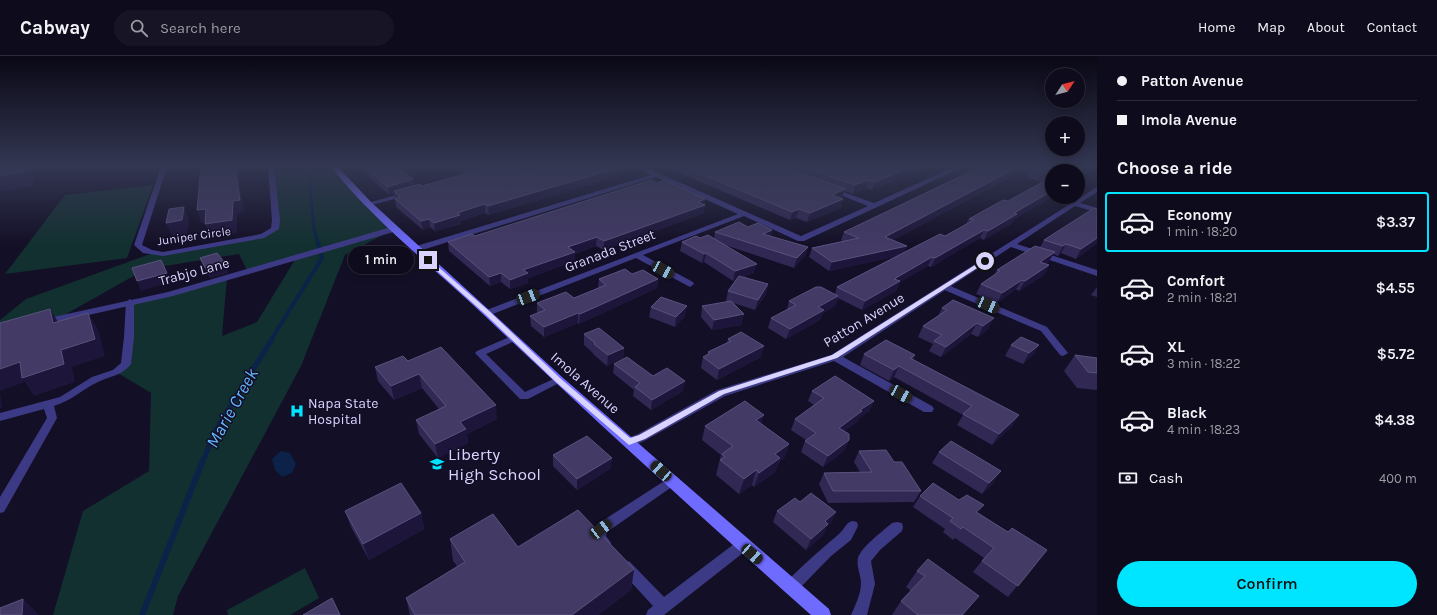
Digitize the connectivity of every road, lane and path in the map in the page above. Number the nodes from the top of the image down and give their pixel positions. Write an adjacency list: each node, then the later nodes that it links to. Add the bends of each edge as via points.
1 (155, 193): 2 (street, Juniper Circle, via 138,245 143,251 163,254 264,236 274,229 276,220)
2 (273, 193)
3 (358, 193): 9 (street, Imola Avenue)
4 (408, 193): 9 (street)
5 (597, 193): 16 (street)
6 (697, 193): 13 (street)
7 (840, 193): 11 (street)
8 (903, 193): 11 (street)
9 (368, 204): 14 (street, Imola Avenue)
10 (1076, 204): 12 (street); 15 (street, Patton Avenue)
11 (875, 206): 13 (street, via 801,239)
12 (1097, 210)
13 (744, 214): 17 (street, Granada Street)
14 (394, 229): 16 (street, Imola Avenue); 21 (street, Trabjo Lane, via 177,292)
15 (1012, 244): 18 (street); 20 (street, Patton Avenue)
16 (416, 249): 22 (street, Imola Avenue)
17 (636, 255): 19 (street); 22 (street, Granada Street)
18 (1097, 273)
19 (690, 284)
20 (945, 287): 25 (lane, via 1044,329); 26 (street, Patton Avenue)
21 (130, 302): 23 (street, Trabjo Lane); 28 (lane, via 126,364 116,372 96,379 64,399)
22 (487, 313): 24 (street, Imola Avenue)
23 (37, 324)
24 (514, 338): 27 (street, Imola Avenue); 27 (lane, via 480,353 524,397)
25 (1063, 353)
26 (835, 357): 29 (street); 31 (street, Patton Avenue, via 721,393)
27 (558, 380): 31 (street, Imola Avenue)
28 (48, 404): 30 (lane); 33 (lane, via 52,418)
29 (928, 409)
30 (0, 417)
31 (629, 442): 32 (street, Imola Avenue)
32 (672, 481): 36 (street, Imola Avenue); 38 (lane, via 601,529 599,537)
33 (0, 508)
34 (852, 526): 37 (lane, via 846,536)
35 (897, 527): 40 (lane, via 875,546 864,560 868,584)
36 (743, 545): 37 (street, Imola Avenue); 38 (lane)
37 (791, 587): 39 (street, Imola Avenue)
38 (658, 611)
39 (823, 615)
40 (858, 615)

